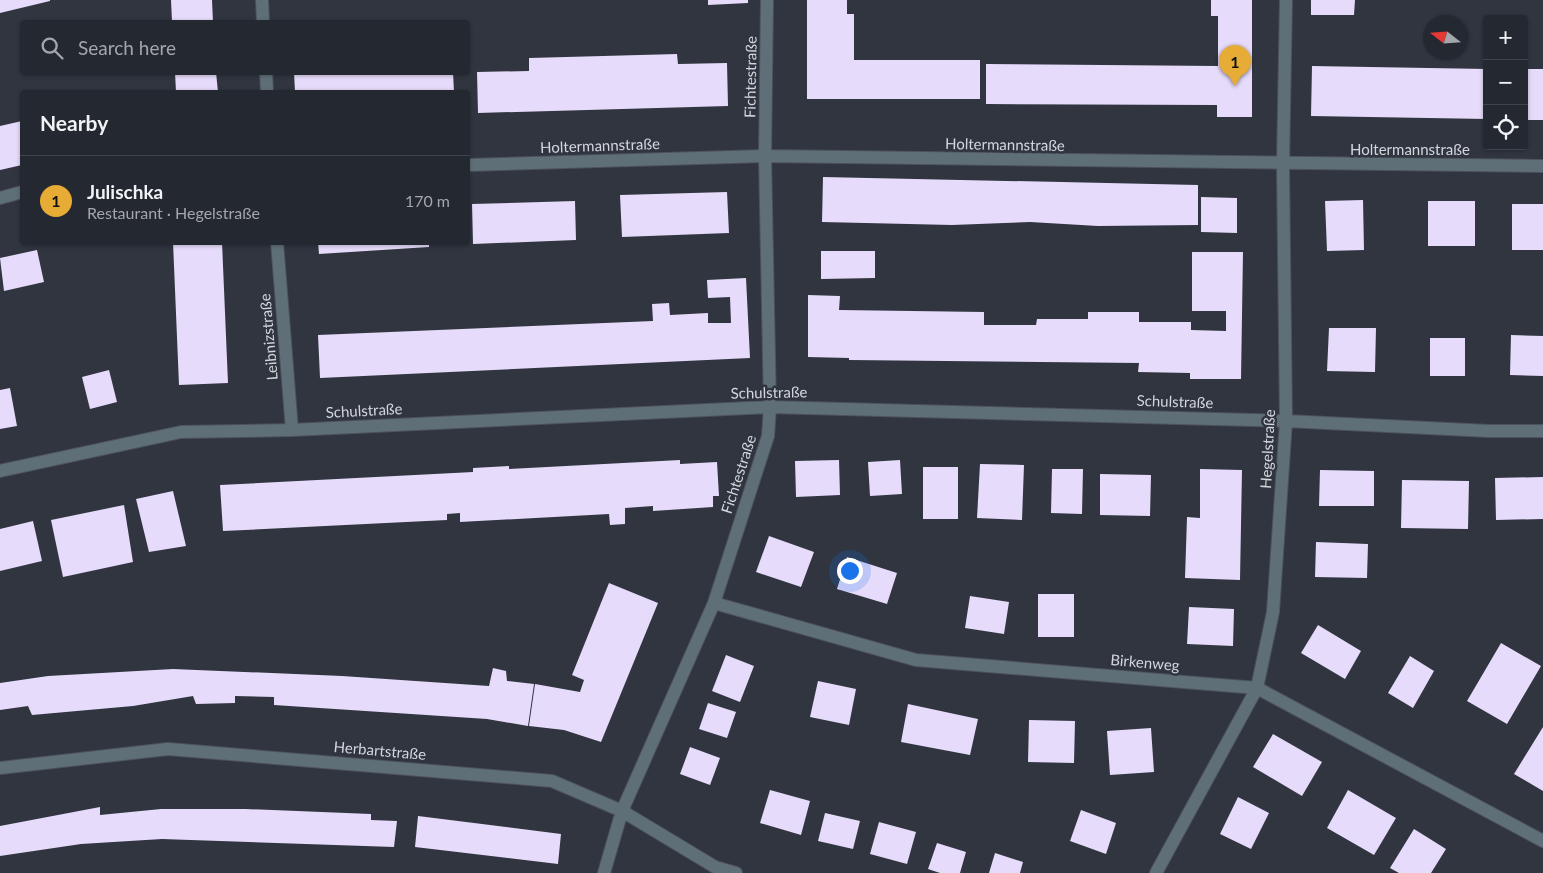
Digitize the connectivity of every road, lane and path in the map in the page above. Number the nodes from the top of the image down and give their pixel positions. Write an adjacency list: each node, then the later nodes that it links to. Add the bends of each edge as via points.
1 (262, 0): 4 (street)
2 (767, 0): 7 (street, Fichtestraße)
3 (1286, 0): 9 (street, Hegelstraße)
4 (263, 20)
5 (266, 75): 6 (street)
6 (267, 90)
7 (765, 156): 8 (street, Holtermannstraße); 9 (street, Holtermannstraße); 14 (street, Fichtestraße)
8 (470, 165)
9 (1282, 165): 10 (street, Holtermannstraße); 15 (street, Hegelstraße)
10 (1543, 166)
11 (20, 193): 12 (street)
12 (0, 198)
13 (277, 245): 16 (street, Leibnizstraße)
14 (770, 407): 15 (street, Schulstraße); 16 (street, Schulstraße); 19 (street, Fichtestraße, via 768,436)
15 (1286, 421): 17 (street, Schulstraße); 20 (street, Hegelstraße, via 1273,612)
16 (292, 430): 18 (street, Schulstraße, via 181,432)
17 (1543, 431)
18 (0, 470)
19 (714, 603): 20 (street, Birkenweg, via 916,660); 22 (street, Fichtestraße)
20 (1257, 688): 23 (street, Birkenweg); 26 (street, Hegelstraße)
21 (0, 768): 22 (street, Herbartstraße, via 168,749 552,781)
22 (622, 811): 24 (street, Fichtestraße); 25 (street, Herbartstraße, via 715,867)
23 (1543, 841)
24 (604, 873)
25 (736, 873)
26 (1156, 873)

